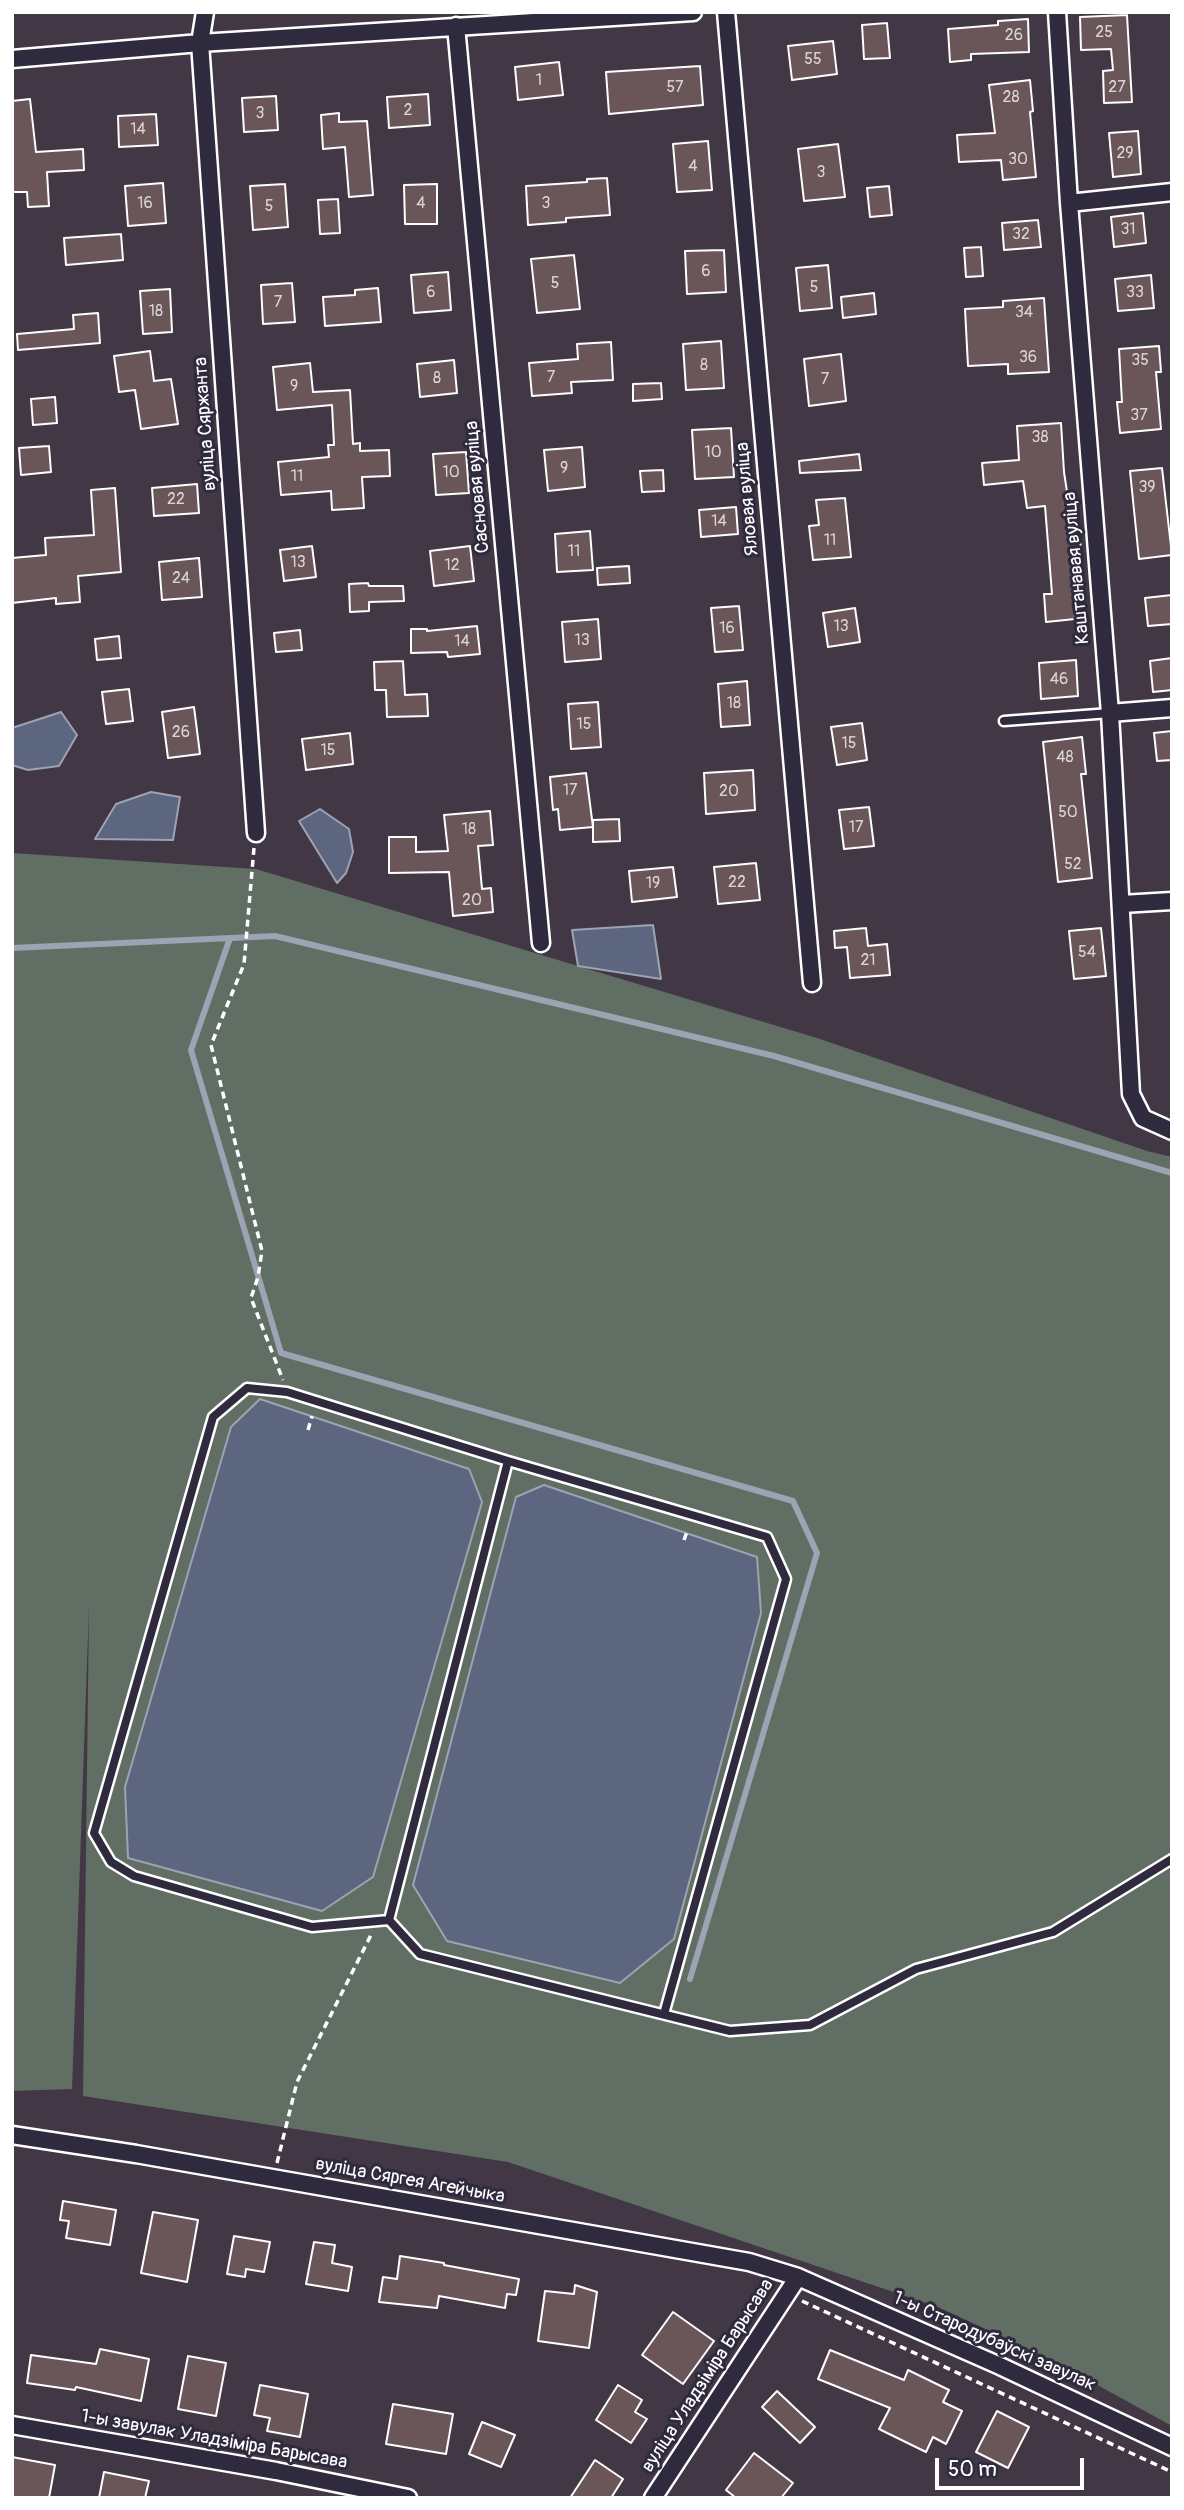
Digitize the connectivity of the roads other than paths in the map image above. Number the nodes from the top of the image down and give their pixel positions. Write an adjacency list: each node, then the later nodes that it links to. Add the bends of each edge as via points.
1 (205, 12): 6 (street, вуліца Сяржанта)
2 (693, 12): 5 (street)
3 (726, 12): 17 (street, Яловая вуліца)
4 (1057, 12): 9 (street, Каштанавая вуліца)
5 (456, 26): 6 (street); 16 (street, Сасновая вуліца)
6 (200, 43): 7 (street); 13 (street, вуліца Сяржанта)
7 (12, 59)
8 (1172, 192): 9 (street)
9 (1069, 203): 11 (street, Каштанавая вуліца)
10 (1172, 708): 11 (street)
11 (1110, 713): 12 (lane); 15 (street, Каштанавая вуліца)
12 (1004, 721)
13 (256, 833)
14 (1172, 901): 15 (street)
15 (1122, 904): 18 (street, Каштанавая вуліца, via 1131,1094 1143,1118)
16 (541, 943)
17 (812, 983)
18 (1172, 1131)
19 (509, 1461): 21 (lane); 21 (lane, via 287,1392 247,1388 213,1418 94,1833 111,1862 134,1876 312,1927); 22 (lane, via 768,1536 786,1579)
20 (1172, 1859): 22 (lane, via 1053,1932 916,1969 810,2025 730,2031)
21 (389, 1920): 22 (lane, via 420,1954)
22 (664, 2014)
23 (12, 2135): 24 (street, вуліца Сяргея Агейчыка, via 749,2262)
24 (798, 2277): 26 (street, 1-ы Стародубаўскі завулак); 28 (street, вуліца Уладзіміра Барысава)
25 (12, 2424): 27 (street, 1-ы завулак Уладзіміра Барысава)
26 (1172, 2447)
27 (408, 2498)
28 (653, 2498)

